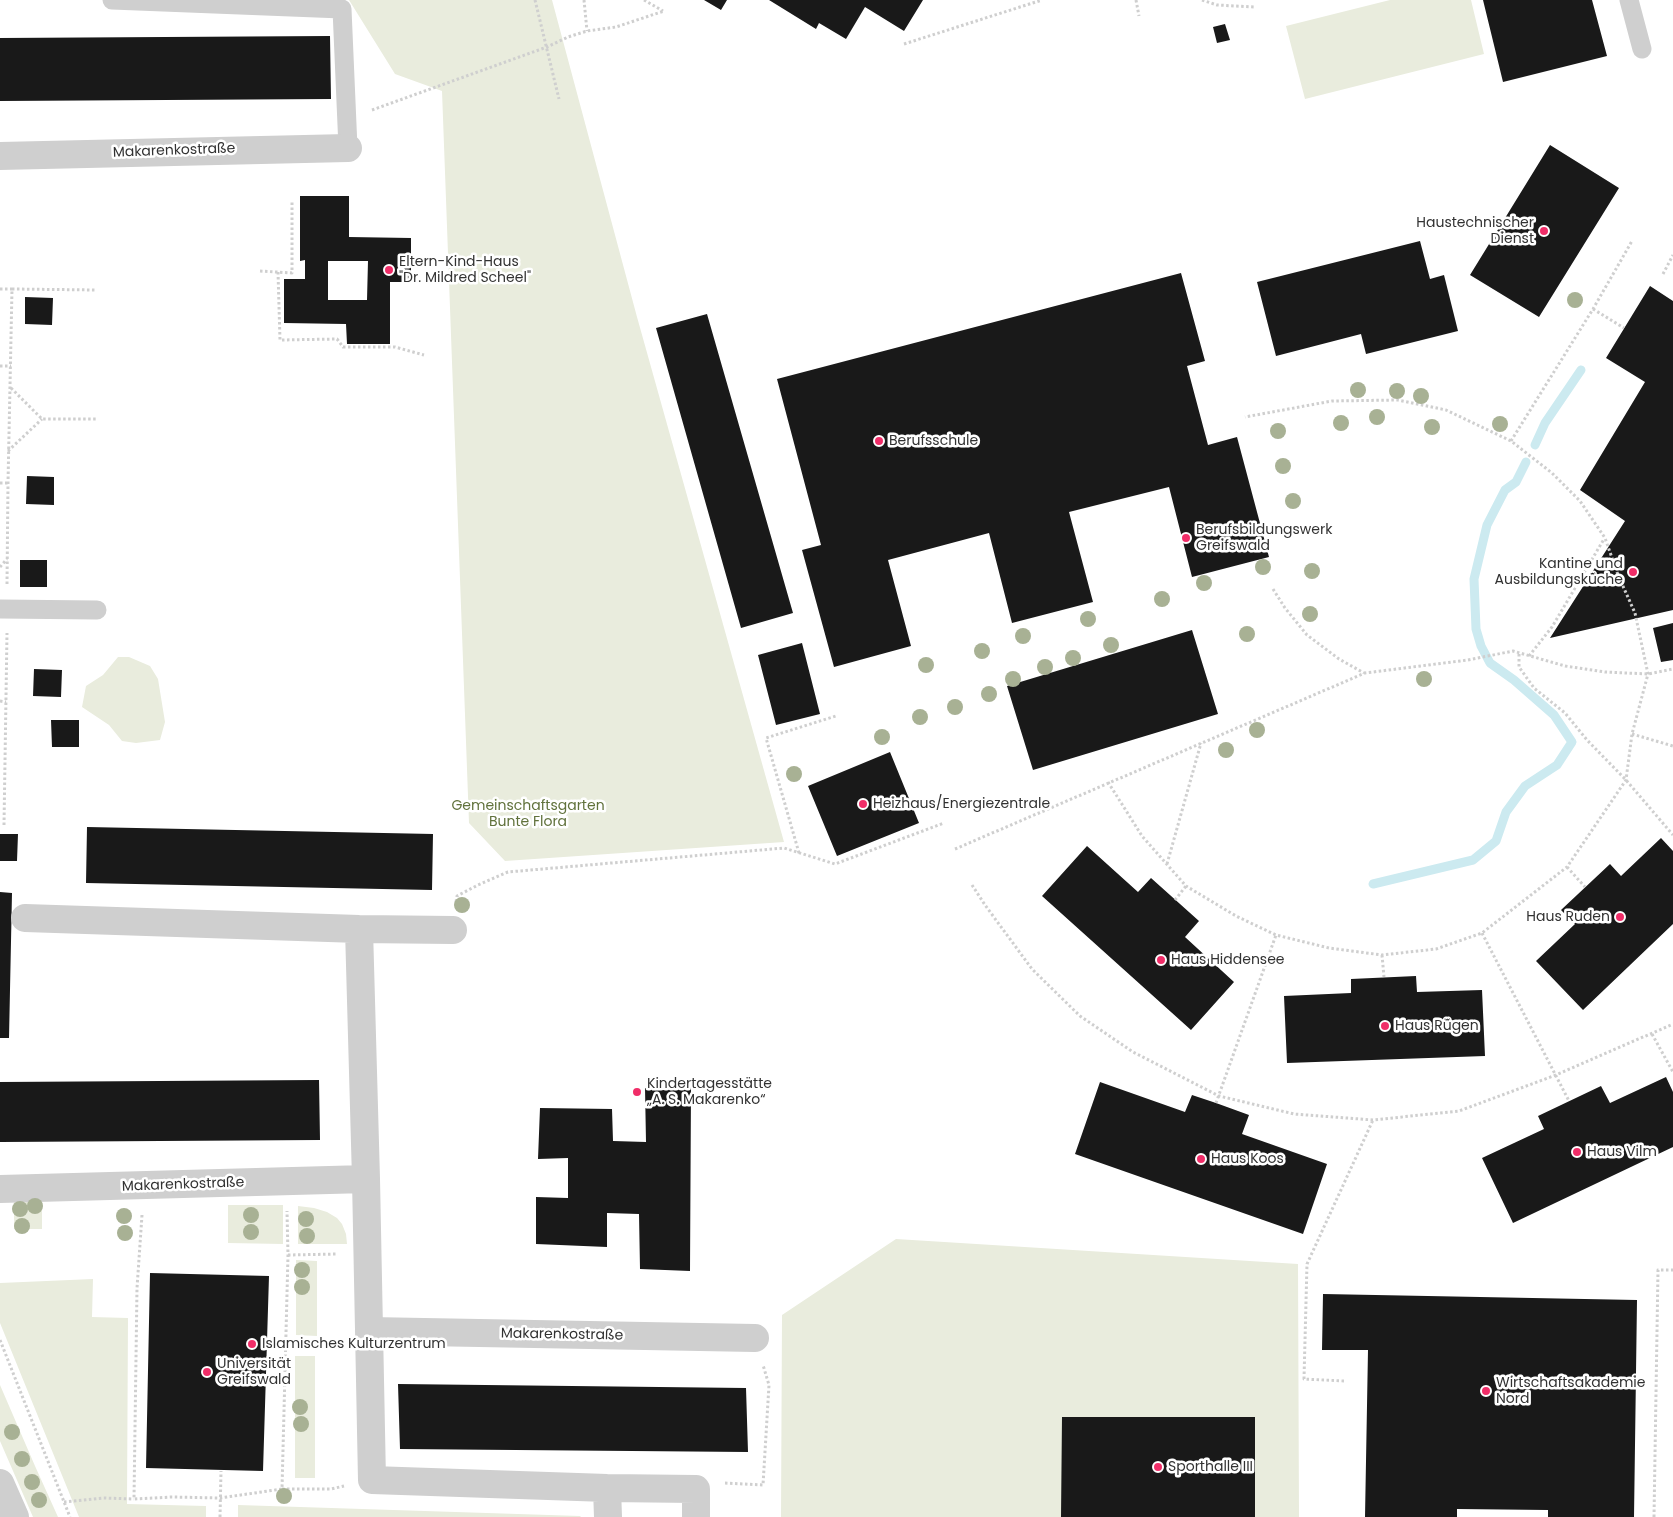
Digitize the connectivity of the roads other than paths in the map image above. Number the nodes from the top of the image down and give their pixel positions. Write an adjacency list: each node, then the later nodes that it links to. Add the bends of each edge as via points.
1 (112, 0): 4 (lane, via 342,9)
2 (1629, 0): 3 (lane)
3 (1642, 49)
4 (348, 148): 5 (street, Makarenkostraße)
5 (0, 156)
6 (3, 609): 7 (lane)
7 (97, 610)
8 (26, 918): 9 (street)
9 (359, 929): 10 (street); 11 (street)
10 (453, 930)
11 (366, 1179): 12 (street, Makarenkostraße); 13 (street)
12 (0, 1189)
13 (369, 1331): 14 (street, Makarenkostraße); 16 (street, via 372,1480)
14 (755, 1338)
15 (0, 1483): 17 (street)
16 (607, 1488): 18 (street); 19 (street, via 696,1489)
17 (9, 1515)
18 (608, 1517)
19 (696, 1517)

